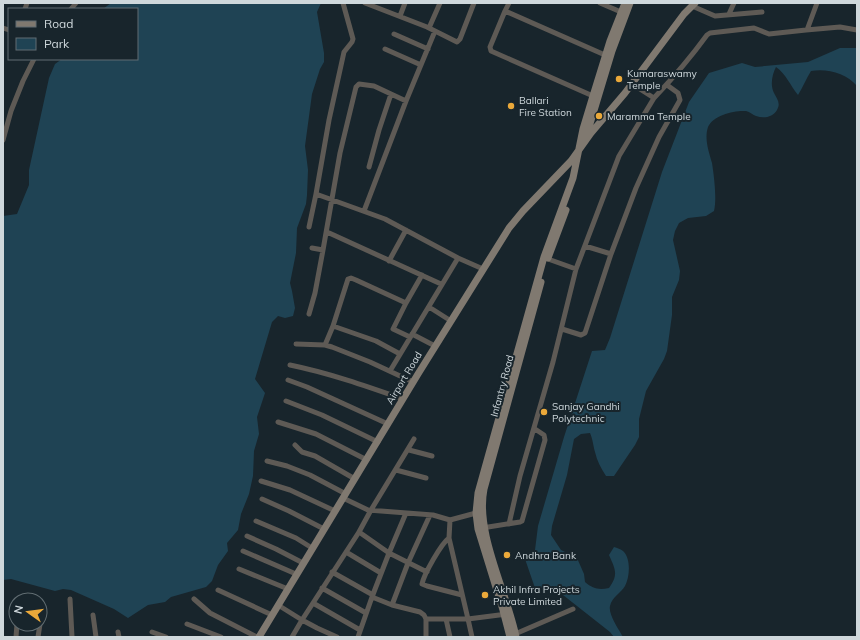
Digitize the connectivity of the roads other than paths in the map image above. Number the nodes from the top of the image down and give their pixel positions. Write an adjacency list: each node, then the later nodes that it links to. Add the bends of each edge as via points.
1 (343, 3): 37 (street, via 353,40 344,52)
2 (365, 3): 17 (street)
3 (405, 3): 17 (street)
4 (440, 3): 18 (street)
5 (474, 3): 21 (street, via 457,42)
6 (508, 3): 13 (street)
7 (600, 3): 14 (street)
8 (625, 3): 14 (street)
9 (630, 3): 35 (street)
10 (734, 3): 16 (street)
11 (817, 3): 19 (street)
12 (694, 4): 16 (street, via 715,16); 28 (street, Airport Road)
13 (505, 11): 25 (street); 31 (street, via 490,47 491,51)
14 (621, 12): 25 (street)
15 (762, 12): 16 (street)
16 (729, 14)
17 (400, 16): 18 (street)
18 (429, 28): 21 (street)
19 (807, 30): 20 (street, via 840,27); 29 (street, via 769,34 754,28 710,33)
20 (857, 30)
21 (436, 31): 24 (street)
22 (394, 34): 24 (street)
23 (385, 49): 27 (street)
24 (428, 49): 27 (street)
25 (605, 55): 31 (street)
26 (34, 60): 34 (street, via 10,111)
27 (421, 65): 33 (street)
28 (632, 84): 32 (street); 35 (street, Airport Road)
29 (667, 85): 32 (street); 46 (street, via 678,93 680,100 659,137 636,188)
30 (391, 94): 33 (street); 36 (street); 38 (street, via 374,86 359,84 356,87 340,153)
31 (593, 96): 35 (street)
32 (654, 98): 43 (street, via 619,156)
33 (406, 100): 39 (street)
34 (3, 140)
35 (581, 147): 48 (street, Infantry Road, via 579,175); 50 (street, Airport Road, via 571,161 518,216); 90 (street, Infantry Road, via 576,169 548,242 520,338 483,471)
36 (370, 166)
37 (316, 194): 38 (street); 40 (street)
38 (333, 200): 39 (street); 42 (street)
39 (364, 211): 41 (street)
40 (309, 227)
41 (406, 230): 47 (street); 49 (street)
42 (326, 232): 45 (street); 49 (street)
43 (585, 246): 46 (street); 51 (street)
44 (312, 248): 45 (street)
45 (323, 250): 56 (street)
46 (611, 254): 59 (street, via 585,333)
47 (458, 258): 50 (street); 53 (street)
48 (548, 259): 51 (street); 95 (street, Infantry Road, via 484,489)
49 (390, 261): 52 (street)
50 (483, 269): 57 (street, Airport Road)
51 (576, 269): 59 (street)
52 (422, 275): 53 (street); 54 (street)
53 (441, 284): 55 (street)
54 (406, 303): 58 (street, via 351,278 348,279); 60 (street, via 393,329)
55 (429, 307): 57 (street); 60 (street)
56 (309, 314)
57 (451, 321): 63 (street, Airport Road)
58 (333, 326): 62 (street); 64 (street, via 376,341)
59 (562, 328): 73 (street)
60 (411, 335): 63 (street); 64 (street)
61 (296, 344): 62 (street)
62 (325, 345): 66 (street)
63 (435, 346): 68 (street, Airport Road)
64 (400, 354): 66 (street)
65 (290, 365): 69 (street, via 318,371)
66 (390, 371): 68 (street)
67 (288, 380): 72 (street)
68 (413, 382): 69 (street, Airport Road)
69 (403, 399): 72 (street, Airport Road)
70 (286, 401): 75 (street)
71 (278, 422): 79 (street, via 316,434)
72 (388, 424): 75 (street, Airport Road)
73 (535, 429): 94 (street, via 520,476); 94 (street, via 545,440 523,518 520,522)
74 (414, 439): 77 (street)
75 (378, 442): 79 (street, Airport Road)
76 (295, 445): 83 (street, via 302,452 315,456)
77 (409, 450): 78 (street); 81 (street)
78 (432, 456)
79 (367, 460): 83 (street, Airport Road)
80 (267, 461): 85 (street, via 310,475)
81 (396, 470): 82 (street); 87 (street)
82 (426, 478)
83 (355, 479): 85 (street, Airport Road)
84 (261, 481): 88 (street, via 290,490)
85 (345, 496): 87 (street); 88 (street, Airport Road)
86 (262, 499): 96 (street)
87 (371, 510): 89 (street); 97 (street)
88 (335, 511): 96 (street, Airport Road)
89 (406, 513): 91 (street); 103 (street)
90 (476, 513): 92 (street); 95 (street, Infantry Road)
91 (430, 515): 92 (street); 105 (street)
92 (450, 520): 99 (street)
93 (256, 521): 100 (street, via 296,538)
94 (509, 524): 95 (street)
95 (481, 528): 123 (street, Infantry Road)
96 (324, 529): 100 (street, Airport Road)
97 (358, 532): 102 (street); 103 (street)
98 (247, 536): 104 (street)
99 (449, 538): 108 (street, via 444,542); 114 (street)
100 (312, 548): 104 (street, Airport Road)
101 (243, 551): 110 (street)
102 (346, 552): 107 (street); 109 (street)
103 (389, 553): 105 (street); 109 (street)
104 (303, 563): 110 (street, Airport Road)
105 (408, 563): 108 (street); 120 (street)
106 (239, 569): 112 (street)
107 (332, 572): 111 (street); 115 (street)
108 (427, 572): 114 (street, via 422,582 424,585)
109 (381, 573): 115 (street)
110 (296, 574): 112 (street, Airport Road)
111 (322, 588): 118 (street); 122 (street)
112 (288, 589): 119 (street, Airport Road)
113 (218, 590): 125 (street)
114 (462, 595): 128 (street)
115 (372, 596): 120 (street); 122 (street)
116 (70, 599): 136 (street)
117 (194, 599): 140 (street, via 210,613)
118 (313, 603): 129 (street); 131 (street)
119 (278, 605): 125 (street, Airport Road); 129 (street)
120 (392, 605): 126 (street, via 422,613)
121 (573, 609): 133 (street)
122 (366, 614): 131 (street)
123 (507, 614): 128 (street); 133 (street, Infantry Road)
124 (93, 615): 137 (street)
125 (272, 616): 140 (street, Airport Road)
126 (426, 619): 127 (street); 144 (street)
127 (446, 619): 128 (street); 145 (street)
128 (468, 619): 146 (street)
129 (302, 620): 141 (street); 142 (street)
130 (187, 624): 139 (street)
131 (360, 630): 143 (street)
132 (152, 632): 138 (street)
133 (514, 636)
134 (38, 637): 135 (street)
135 (42, 637)
136 (72, 637)
137 (96, 637)
138 (166, 637)
139 (221, 637)
140 (258, 637)
141 (292, 637)
142 (337, 637)
143 (358, 637)
144 (426, 637)
145 (450, 637)
146 (472, 637)

